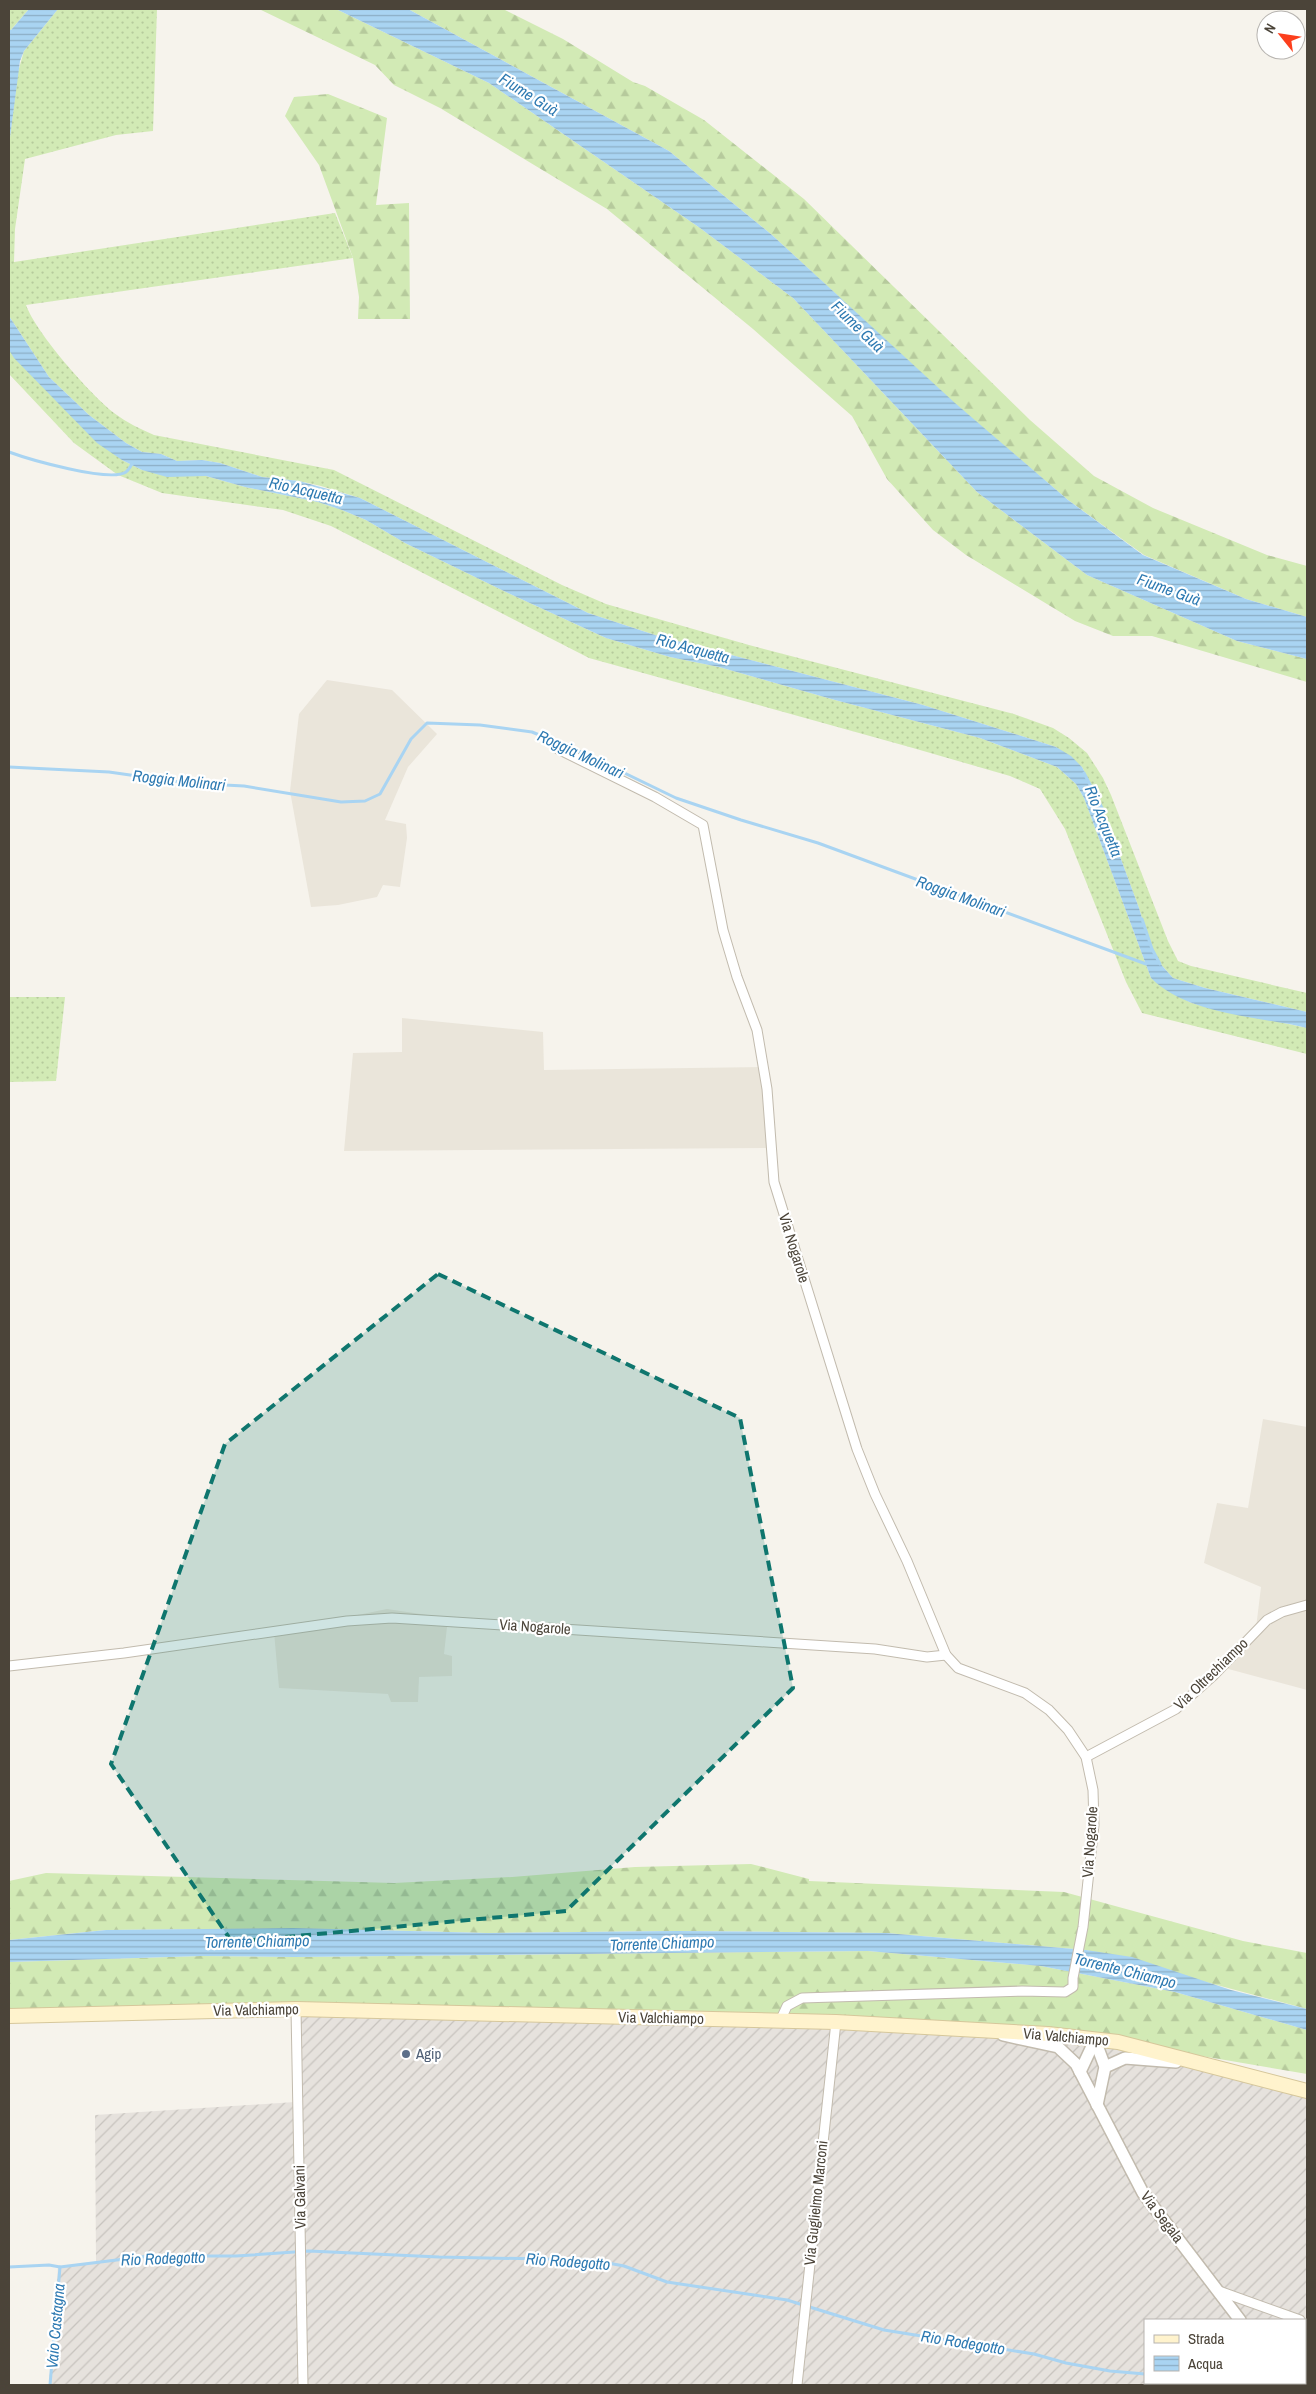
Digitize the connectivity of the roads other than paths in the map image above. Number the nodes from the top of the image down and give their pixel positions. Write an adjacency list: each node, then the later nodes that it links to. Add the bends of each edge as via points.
1 (558, 749): 3 (street, Via Nogarole, via 702,825 723,930 757,1030 768,1089 774,1182 857,1449)
2 (1307, 1604): 5 (street, Via Oltrechiampo, via 1268,1620 1176,1709)
3 (946, 1655): 4 (street, Via Nogarole, via 927,1657 875,1649 392,1618 347,1621); 5 (street, Via Nogarole, via 958,1668 1025,1693 1068,1730)
4 (9, 1666)
5 (1086, 1756): 8 (street, Via Nogarole, via 1093,1790 1094,1825 1073,1987 1065,1992 802,1998 787,2006)
6 (296, 2009): 7 (main road, Via Valchiampo); 8 (main road, Via Valchiampo); 20 (street, Via Galvani)
7 (9, 2016)
8 (780, 2021): 9 (main road, Via Valchiampo)
9 (836, 2022): 10 (main road, Via Valchiampo); 21 (street, Via Guglielmo Marconi)
10 (985, 2030): 11 (main road, Via Valchiampo); 14 (street, Via Segala, via 1058,2046)
11 (1095, 2040): 12 (main road, Via Valchiampo, via 1118,2042); 13 (street); 14 (street)
12 (1203, 2064): 13 (street, via 1125,2058); 15 (main road, Via Valchiampo)
13 (1105, 2067): 16 (street)
14 (1080, 2072): 16 (street, Via Segala)
15 (1307, 2090)
16 (1097, 2105): 17 (street, Via Segala, via 1143,2193)
17 (1219, 2291): 18 (street, Via Segala); 19 (street)
18 (1239, 2319)
19 (1297, 2319)
20 (304, 2385)
21 (797, 2385)

